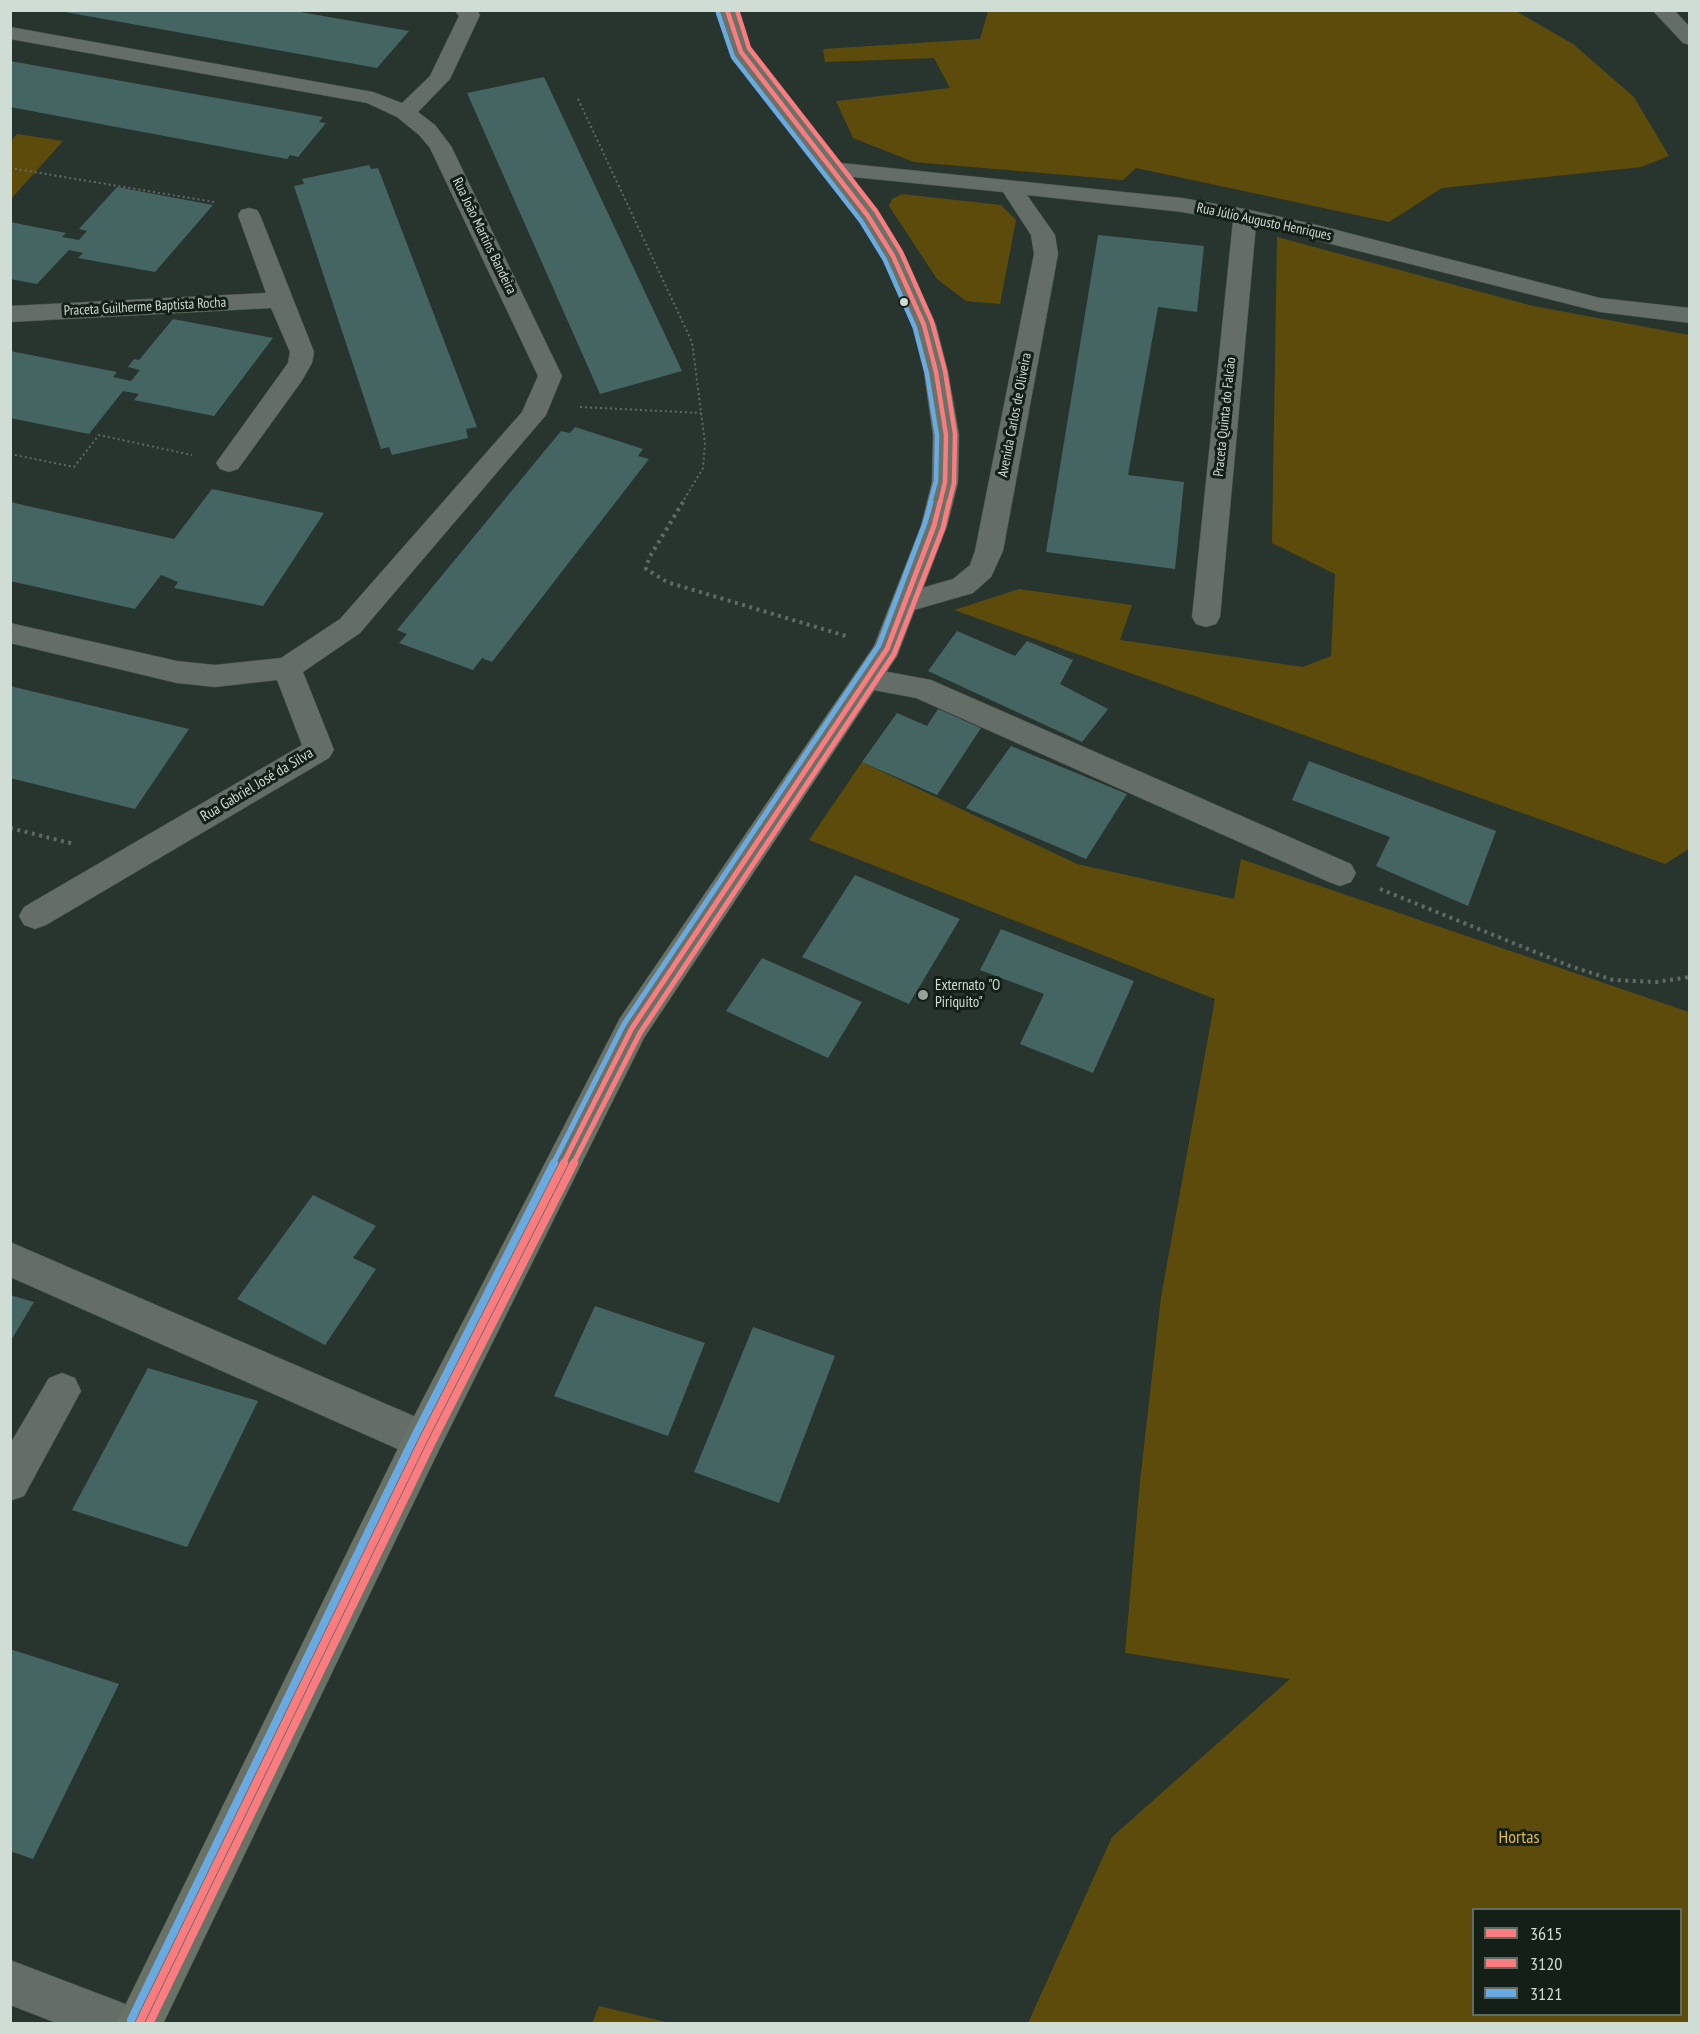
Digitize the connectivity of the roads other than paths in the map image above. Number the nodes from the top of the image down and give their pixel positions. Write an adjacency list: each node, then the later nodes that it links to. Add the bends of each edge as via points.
1 (464, 10): 6 (street, via 470,15 440,79)
2 (727, 10): 7 (main road, via 741,52)
3 (1662, 10): 5 (street)
4 (10, 33): 6 (street, Rua João Martins Bandeira, via 373,98)
5 (1689, 39)
6 (405, 112): 18 (street, Rua João Martins Bandeira, via 440,146 550,376 533,415 350,626)
7 (831, 169): 8 (street, Rua Júlio Augusto Henriques); 15 (main road, via 893,256 924,325 936,372 946,435 945,482)
8 (1010, 186): 10 (street, Rua Júlio Augusto Henriques); 15 (street, Avenida Carlos de Oliveira, via 1043,235 1046,254 990,551 981,570 963,586)
9 (249, 215): 11 (street)
10 (1245, 216): 13 (street, Rua Júlio Augusto Henriques, via 1600,305); 16 (street, Praceta Quinta do Falcão)
11 (280, 300): 12 (street, Praceta Guilherme Baptista Rocha); 14 (street, via 302,352 300,363)
12 (10, 314)
13 (1689, 316)
14 (229, 463)
15 (907, 602): 19 (main road, via 887,649)
16 (1206, 617)
17 (10, 633): 18 (street, via 177,672 215,676)
18 (287, 668): 21 (street, Rua Gabriel José da Silva, via 319,750)
19 (867, 679): 20 (street, via 921,688); 24 (main road, via 632,1028)
20 (1340, 873)
21 (35, 916)
22 (10, 1259): 24 (street)
23 (62, 1391): 25 (street)
24 (423, 1440): 28 (main road)
25 (10, 1482)
26 (10, 1982): 27 (street)
27 (120, 2024)
28 (139, 2024)

